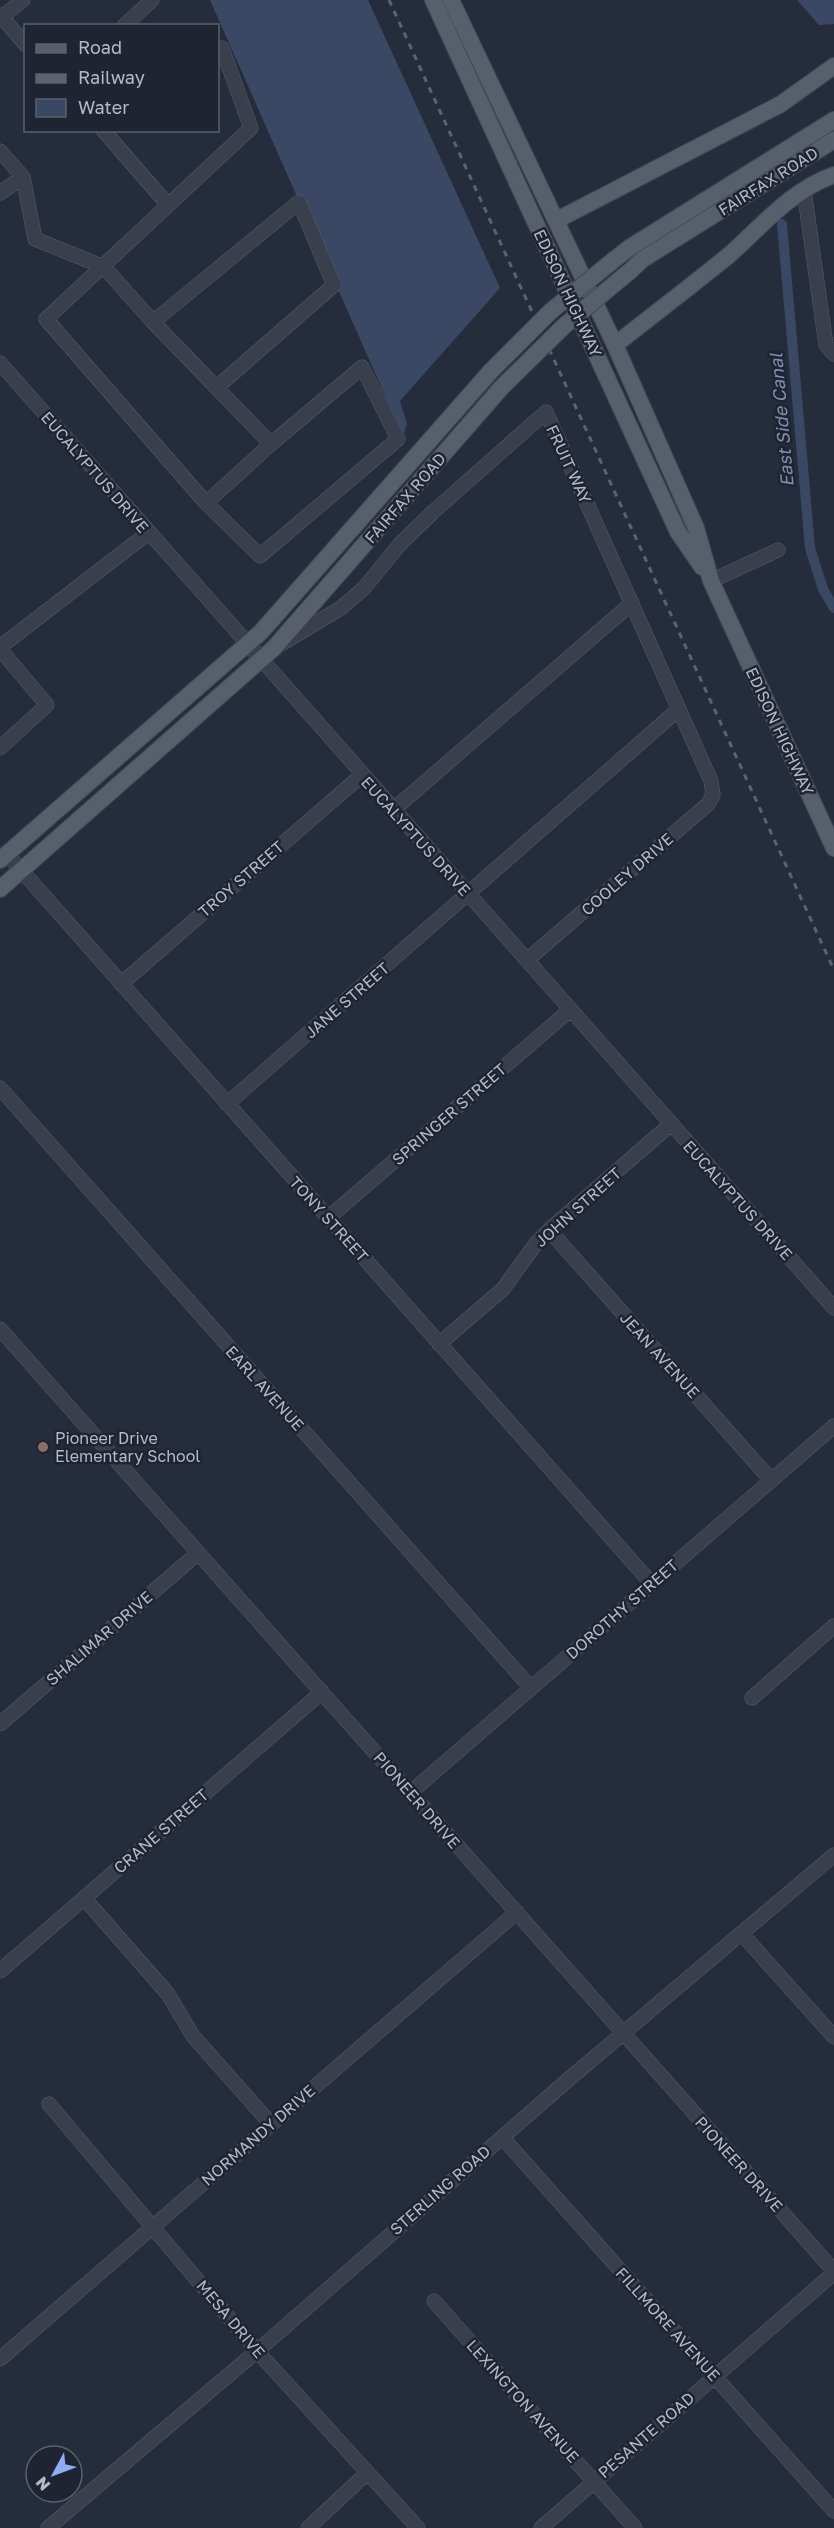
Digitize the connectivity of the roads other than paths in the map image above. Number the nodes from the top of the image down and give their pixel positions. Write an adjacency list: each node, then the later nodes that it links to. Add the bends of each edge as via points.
1 (23, 0): 5 (street)
2 (152, 0): 6 (street)
3 (433, 0): 30 (main road, EDISON HIGHWAY, via 678,532)
4 (451, 0): 19 (main road, EDISON HIGHWAY)
5 (1, 16): 7 (street)
6 (126, 24)
7 (24, 43)
8 (219, 50): 18 (street, via 222,48 251,128)
9 (834, 66): 19 (main road, via 781,104)
10 (834, 120): 32 (main road, FAIRFAX ROAD, bridge, via 629,248 551,311 490,372)
11 (112, 134): 18 (street)
12 (834, 140): 34 (main road, FAIRFAX ROAD, bridge, via 643,259 564,326 501,388)
13 (0, 151): 15 (street)
14 (834, 175): 16 (main road)
15 (23, 177): 17 (street); 20 (street, via 35,239)
16 (804, 190): 22 (main road); 23 (street, via 826,345)
17 (0, 193)
18 (168, 205): 20 (street)
19 (557, 220): 22 (main road, EDISON HIGHWAY)
20 (104, 267): 21 (street); 27 (street, via 46,319)
21 (153, 322): 25 (street); 25 (street, via 299,202 334,285)
22 (615, 345): 30 (main road, EDISON HIGHWAY, via 696,528)
23 (834, 354)
24 (0, 363): 28 (street, EUCALYPTUS DRIVE)
25 (217, 387): 26 (street)
26 (271, 444): 27 (street); 27 (street, via 362,367 398,440 260,556)
27 (206, 503)
28 (148, 533): 32 (street, EUCALYPTUS DRIVE); 33 (street)
29 (778, 550): 30 (street)
30 (711, 580): 40 (main road, EDISON HIGHWAY)
31 (632, 603): 34 (street, FRUIT WAY, via 546,412 432,512 341,608); 35 (street, FRUIT WAY); 39 (street)
32 (248, 644): 34 (street, EUCALYPTUS DRIVE); 41 (main road, FAIRFAX ROAD)
33 (0, 648): 36 (street, via 47,705)
34 (267, 653): 37 (street, EUCALYPTUS DRIVE); 42 (main road, FAIRFAX ROAD)
35 (680, 709): 38 (street, FRUIT WAY); 44 (street, JANE STREET)
36 (0, 748)
37 (362, 775): 39 (street, EUCALYPTUS DRIVE); 46 (street, TROY STREET)
38 (711, 781): 45 (street, COOLEY DRIVE, via 713,795 708,804)
39 (393, 810): 44 (street, EUCALYPTUS DRIVE)
40 (834, 848)
41 (4, 857): 42 (street, TONY STREET)
42 (21, 870): 43 (main road, FAIRFAX ROAD); 46 (street, TONY STREET)
43 (0, 889)
44 (468, 895): 45 (street, EUCALYPTUS DRIVE); 49 (street, JANE STREET)
45 (527, 960): 47 (street, EUCALYPTUS DRIVE)
46 (121, 984): 49 (street, TONY STREET)
47 (570, 1010): 50 (street, EUCALYPTUS DRIVE); 51 (street, SPRINGER STREET)
48 (0, 1088): 61 (street, EARL AVENUE)
49 (227, 1104): 51 (street, TONY STREET)
50 (671, 1124): 52 (street, JOHN STREET); 53 (street, EUCALYPTUS DRIVE)
51 (328, 1218): 55 (street, TONY STREET)
52 (549, 1230): 55 (street, JOHN STREET, via 503,1288); 57 (street, JEAN AVENUE)
53 (834, 1308)
54 (0, 1329): 58 (street, PIONEER DRIVE)
55 (439, 1344): 59 (street, TONY STREET)
56 (834, 1426): 57 (street, DOROTHY STREET)
57 (771, 1480): 59 (street, DOROTHY STREET)
58 (198, 1552): 62 (street, PIONEER DRIVE); 64 (street, SHALIMAR DRIVE)
59 (652, 1584): 61 (street, DOROTHY STREET)
60 (834, 1626): 63 (street)
61 (531, 1688): 65 (street, DOROTHY STREET)
62 (322, 1692): 65 (street, PIONEER DRIVE); 67 (street, CRANE STREET)
63 (752, 1698)
64 (0, 1724)
65 (411, 1792): 68 (street, PIONEER DRIVE)
66 (834, 1855): 69 (street, STERLING ROAD)
67 (84, 1898): 70 (street, CRANE STREET); 74 (street, via 168,1994 194,2036)
68 (517, 1912): 71 (street, PIONEER DRIVE); 74 (street, NORMANDY DRIVE)
69 (742, 1934): 71 (street, STERLING ROAD); 72 (street)
70 (0, 1971)
71 (623, 2032): 75 (street, STERLING ROAD); 77 (street, PIONEER DRIVE)
72 (834, 2037)
73 (49, 2104): 76 (street, MESA DRIVE)
74 (271, 2124): 76 (street, NORMANDY DRIVE)
75 (502, 2137): 79 (street, STERLING ROAD); 81 (street, FILLMORE AVENUE)
76 (154, 2225): 79 (street, MESA DRIVE); 80 (street, NORMANDY DRIVE)
77 (834, 2272): 81 (street, PESANTE ROAD)
78 (434, 2301): 83 (street, LEXINGTON AVENUE)
79 (257, 2351): 82 (street, MESA DRIVE); 85 (street, STERLING ROAD)
80 (0, 2359)
81 (714, 2376): 83 (street, PESANTE ROAD); 84 (street, FILLMORE AVENUE)
82 (367, 2473): 86 (street); 87 (street, MESA DRIVE)
83 (593, 2481): 88 (street, PESANTE ROAD); 89 (street, LEXINGTON AVENUE)
84 (834, 2511)
85 (48, 2528)
86 (308, 2528)
87 (418, 2528)
88 (541, 2528)
89 (635, 2528)

